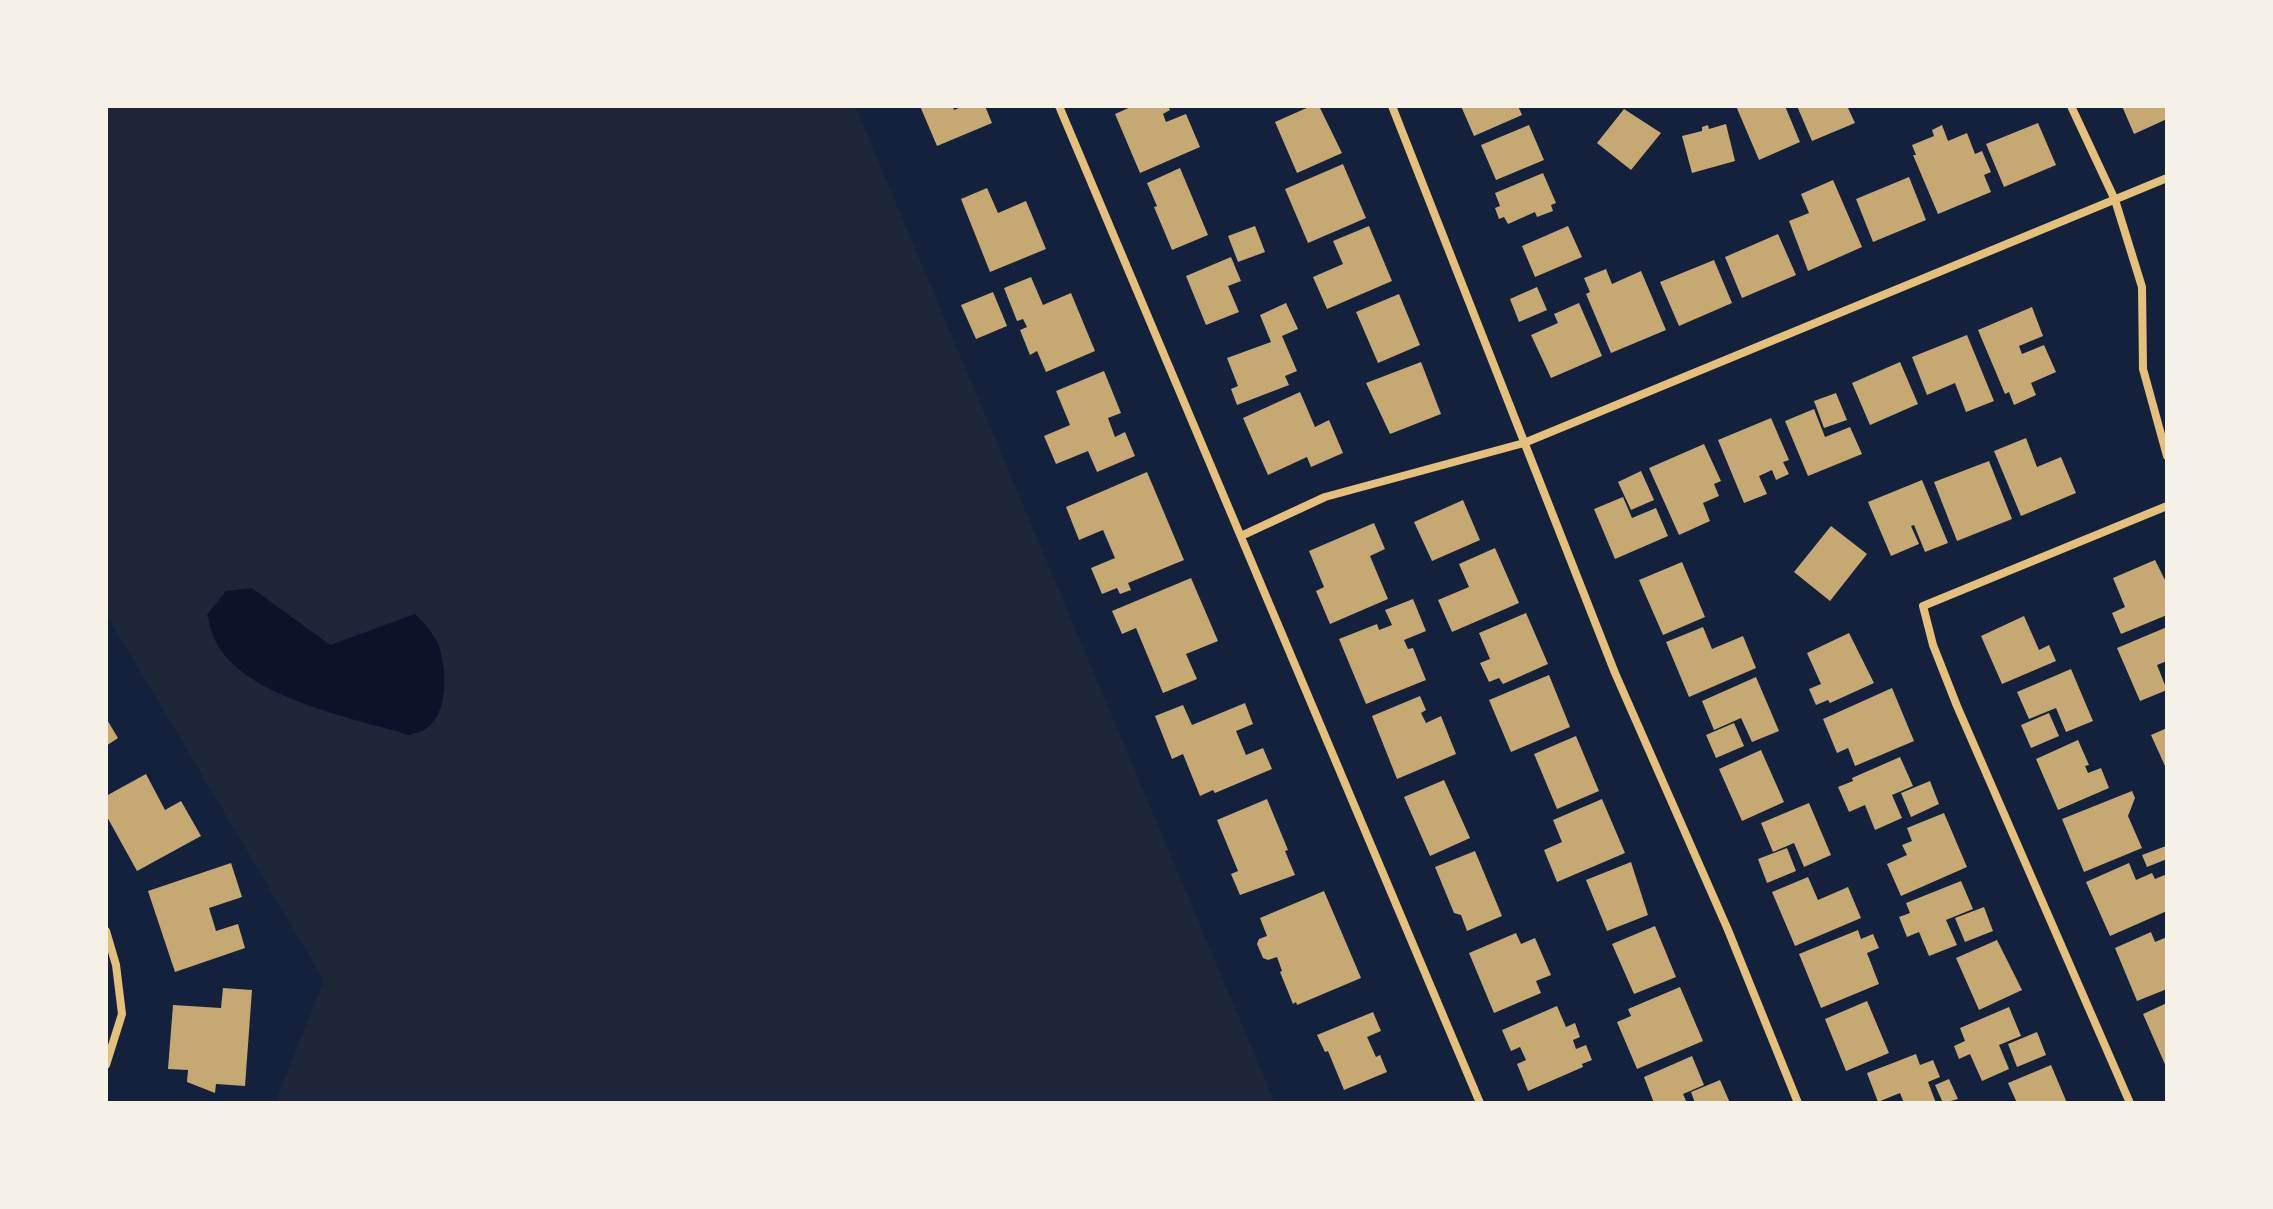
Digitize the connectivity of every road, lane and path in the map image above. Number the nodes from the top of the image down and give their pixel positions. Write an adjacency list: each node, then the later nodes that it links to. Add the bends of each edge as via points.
1 (1059, 106): 9 (street)
2 (1392, 106): 6 (street)
3 (2071, 106): 5 (street)
4 (2167, 178): 5 (street)
5 (2115, 200): 6 (street); 7 (street, via 2142,287 2143,369)
6 (1524, 443): 9 (street, via 1325,497); 13 (street, via 1615,673)
7 (2167, 456)
8 (2167, 506): 14 (street, via 1923,606 1957,706)
9 (1241, 536): 12 (street)
10 (106, 931): 11 (street, via 122,1014)
11 (106, 1065)
12 (1480, 1103)
13 (1798, 1103)
14 (2130, 1103)

